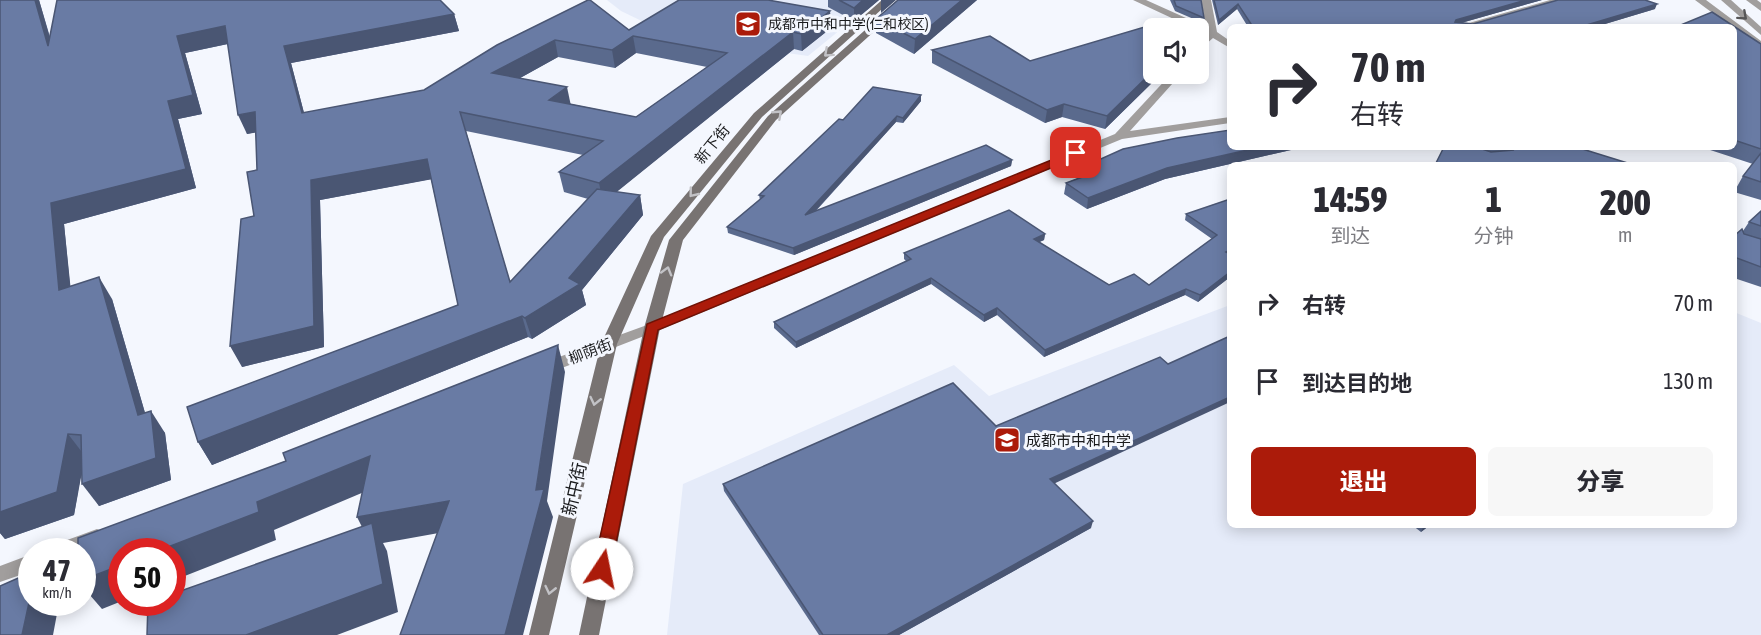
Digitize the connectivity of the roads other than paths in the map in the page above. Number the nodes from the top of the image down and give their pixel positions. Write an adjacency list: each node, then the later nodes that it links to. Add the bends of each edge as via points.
1 (887, 0): 24 (main road, 新下街, one-way to 24, via 758,115 658,236)
2 (904, 0): 23 (main road, 新下街, one-way to 2, via 676,240 772,118)
3 (1138, 0): 14 (street)
4 (1206, 0): 14 (street)
5 (1560, 0): 10 (street)
6 (1700, 0): 11 (street)
7 (1726, 0): 13 (street, one-way to 13)
8 (1751, 0): 9 (street)
9 (1761, 8)
10 (1471, 24)
11 (1732, 24)
12 (1737, 28): 17 (street)
13 (1761, 32)
14 (1212, 33): 15 (street); 16 (street)
15 (1209, 36)
16 (1227, 43)
17 (1761, 46)
18 (1167, 84): 20 (street)
19 (1227, 120): 20 (street)
20 (1119, 136): 23 (street, 柳荫街)
21 (1450, 150): 22 (street)
22 (1488, 162)
23 (651, 328): 24 (street, 柳荫街); 31 (main road)
24 (609, 344): 25 (street, 柳荫街); 30 (main road, 新中街, one-way to 30)
25 (532, 373)
26 (113, 531): 27 (street)
27 (95, 538)
28 (18, 567): 29 (street)
29 (0, 574)
30 (539, 635)
31 (589, 635)

